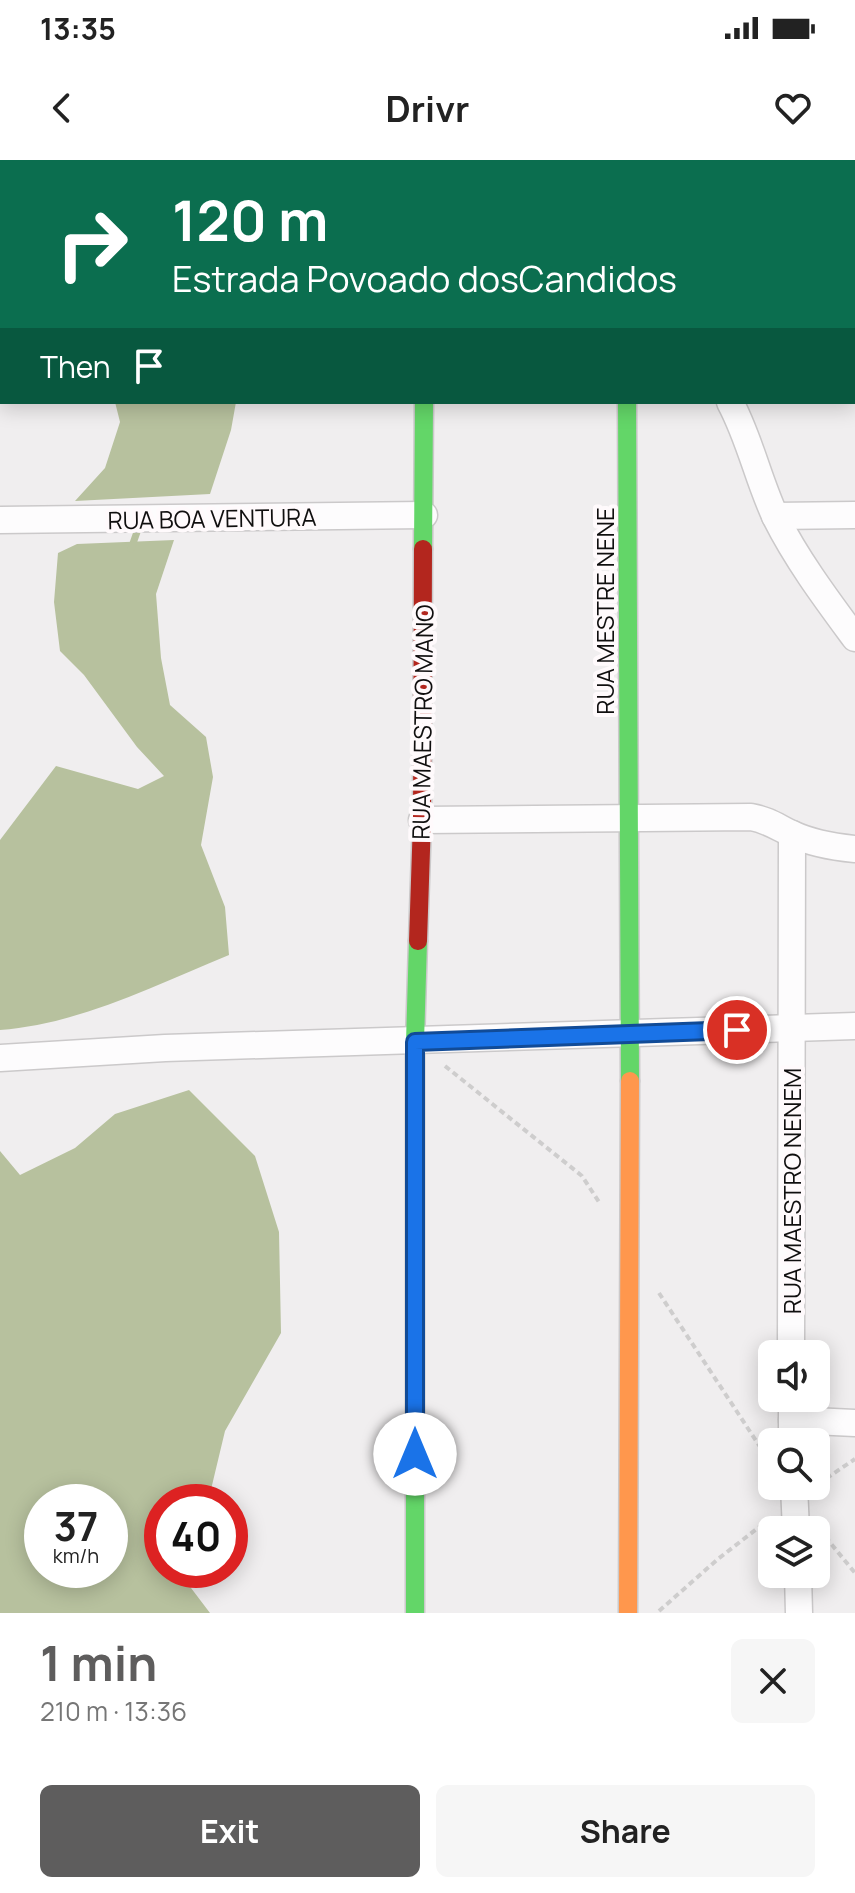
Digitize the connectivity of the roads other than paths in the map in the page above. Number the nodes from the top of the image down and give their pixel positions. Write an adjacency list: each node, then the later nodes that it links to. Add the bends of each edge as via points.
1 (424, 404): 4 (street, RUA MAESTRO MANO)
2 (627, 404): 9 (street, RUA MESTRE NENE)
3 (731, 404): 6 (street)
4 (424, 515): 7 (street, RUA BOA VENTURA); 10 (street, RUA MAESTRO MANO)
5 (855, 515): 6 (street)
6 (775, 516): 8 (street)
7 (0, 520)
8 (855, 638)
9 (628, 819): 10 (street); 11 (street, via 751,817); 15 (street, RUA MESTRE NENE)
10 (422, 820): 16 (street, RUA MAESTRO MANO)
11 (792, 834): 12 (street); 14 (street, RUA MAESTRO NENEM)
12 (855, 849)
13 (855, 1026): 14 (street)
14 (790, 1029): 15 (street); 18 (street, RUA MAESTRO NENEM)
15 (630, 1033): 16 (street); 23 (street, RUA MESTRE NENE)
16 (415, 1042): 17 (street); 22 (street, RUA MAESTRO MANO)
17 (0, 1058)
18 (791, 1340)
19 (792, 1420): 20 (street)
20 (855, 1423)
21 (798, 1588): 24 (street)
22 (415, 1613)
23 (628, 1613)
24 (799, 1613)

